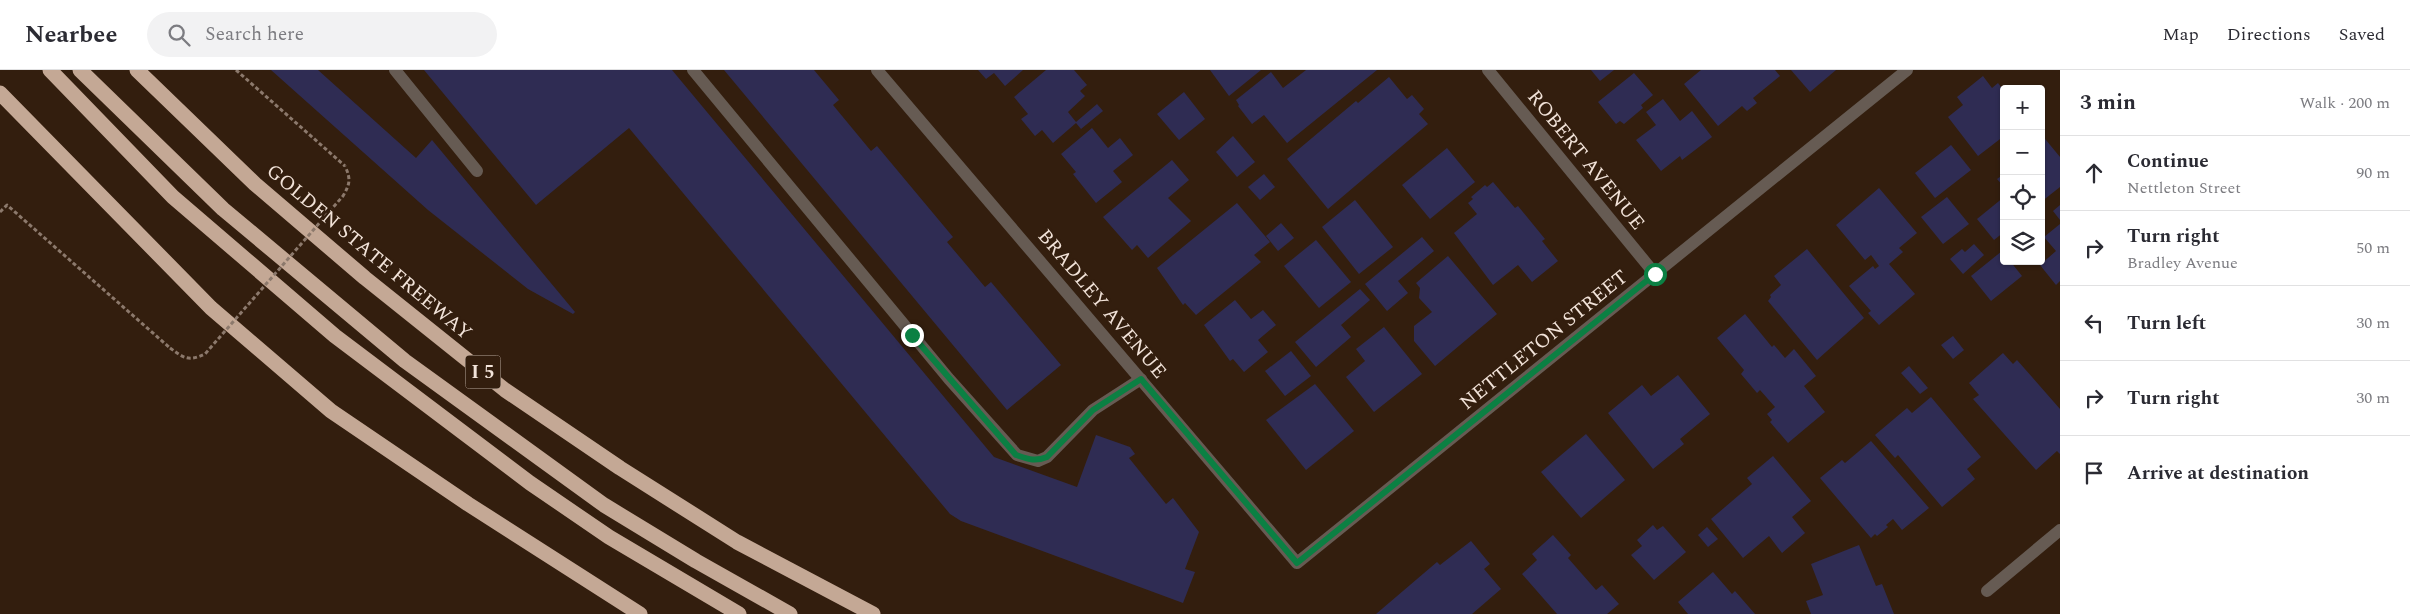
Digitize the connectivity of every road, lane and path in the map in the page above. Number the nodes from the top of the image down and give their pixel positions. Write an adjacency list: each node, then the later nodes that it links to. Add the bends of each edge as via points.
1 (50, 70): 19 (highway, via 173,197 335,336 530,483 609,536)
2 (80, 70): 20 (highway, via 223,209 405,361 604,505)
3 (137, 70): 21 (highway, GOLDEN STATE FREEWAY / I 5, via 255,184 365,278 506,390 620,468 738,542)
4 (236, 70): 12 (path, bridge, via 345,166 350,177 343,196 205,354 194,360 182,357 7,206)
5 (395, 70): 11 (street)
6 (693, 70): 14 (street, via 1016,455 1038,461 1047,457 1093,410)
7 (877, 70): 14 (street, BRADLEY AVENUE)
8 (1488, 70): 13 (street, ROBERT AVENUE)
9 (1907, 70): 13 (street, NETTLETON STREET)
10 (0, 93): 18 (highway, via 211,308 331,411 468,504)
11 (477, 171)
12 (0, 212)
13 (1655, 274): 16 (street, NETTLETON STREET)
14 (1141, 379): 16 (street, BRADLEY AVENUE)
15 (2060, 530): 17 (street)
16 (1297, 563)
17 (1987, 591)
18 (640, 614)
19 (739, 614)
20 (790, 614)
21 (874, 614)

